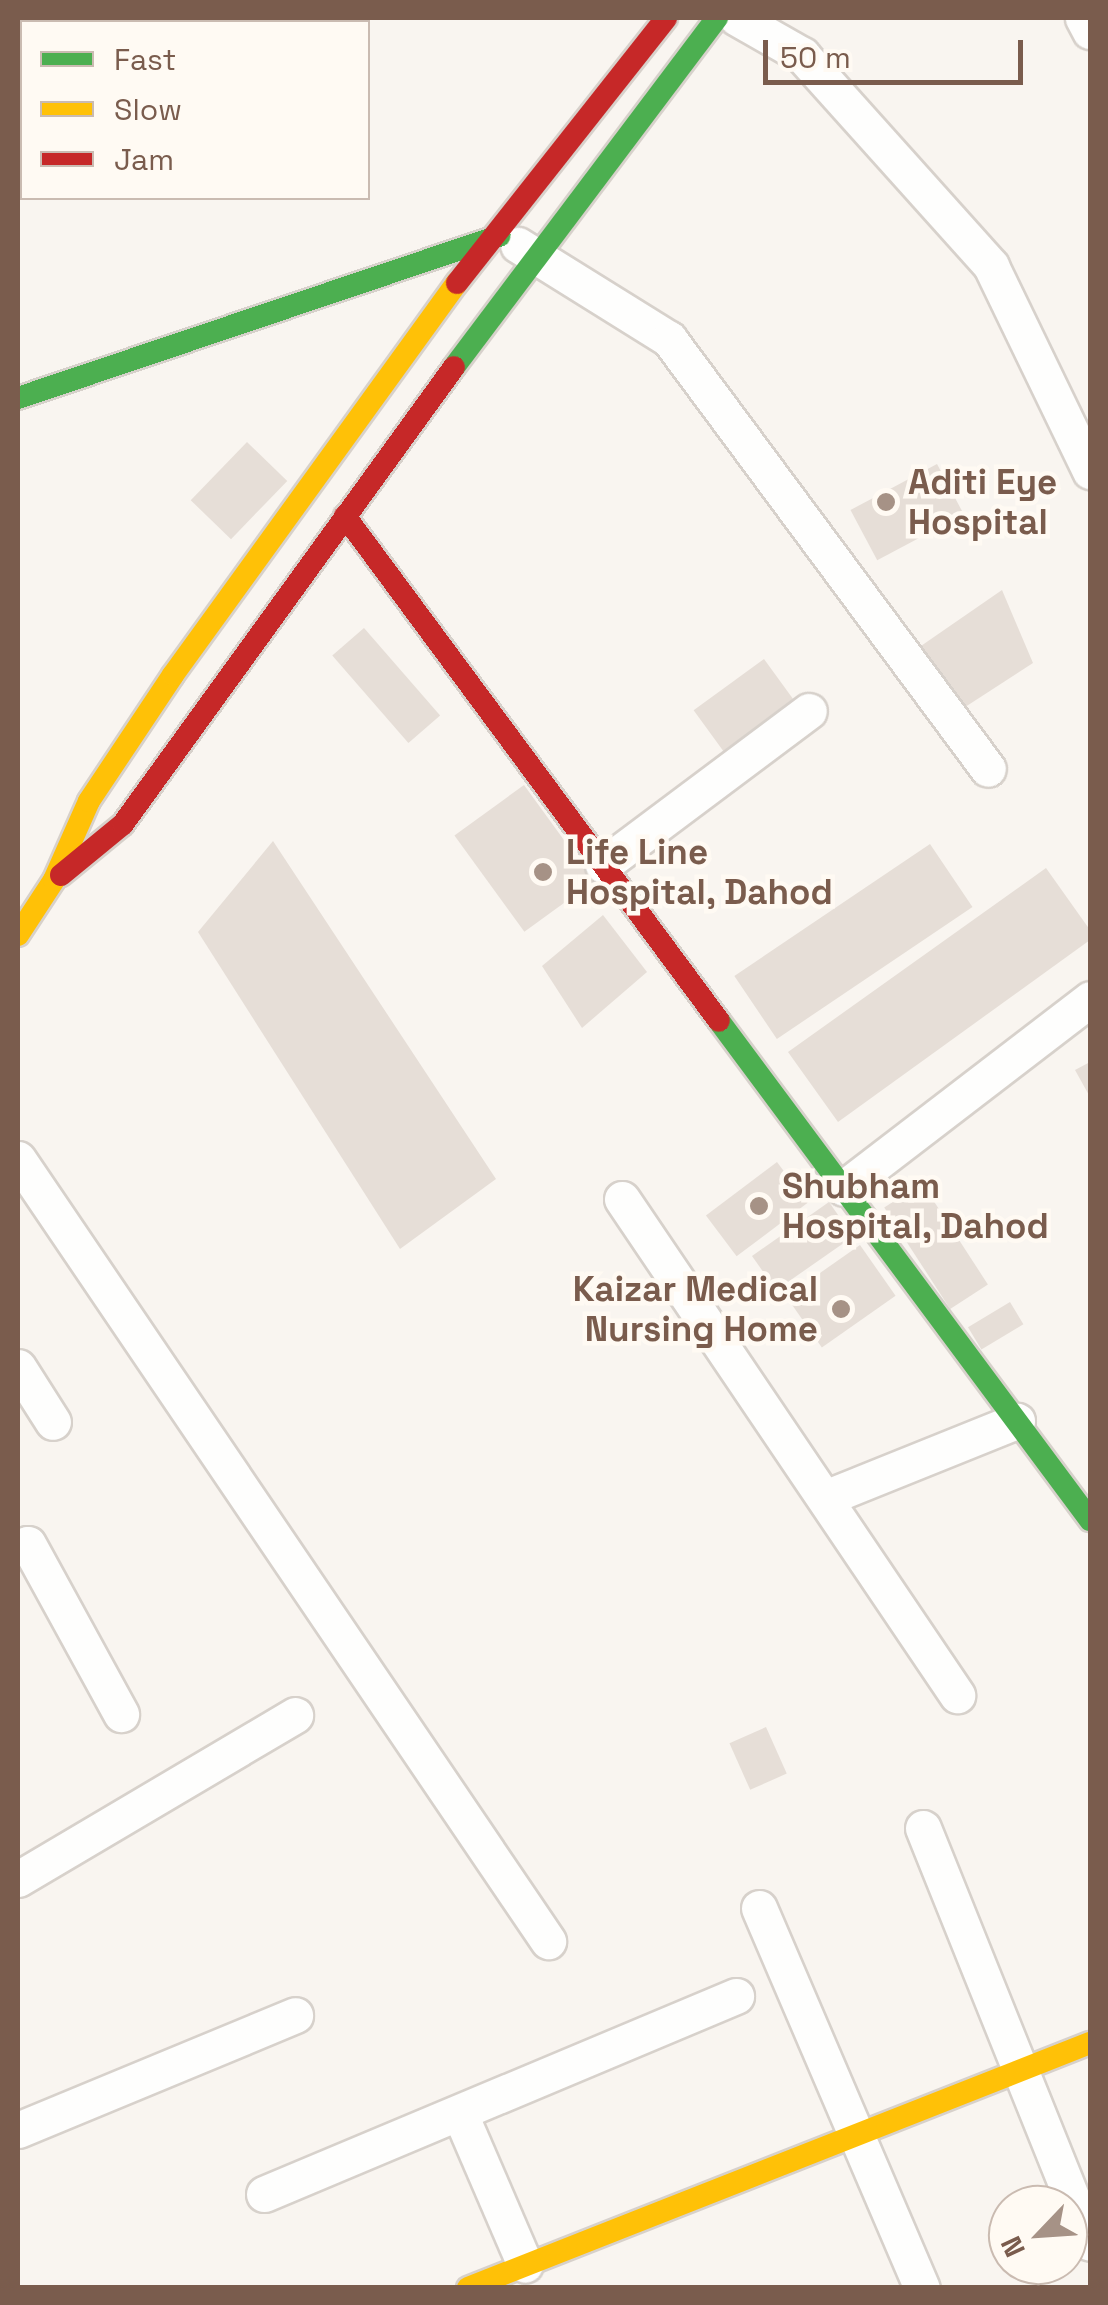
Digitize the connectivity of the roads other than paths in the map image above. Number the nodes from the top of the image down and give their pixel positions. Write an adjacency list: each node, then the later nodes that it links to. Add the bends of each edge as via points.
1 (666, 18): 6 (street)
2 (717, 18): 7 (street)
3 (737, 18): 9 (street, via 802,55 991,266)
4 (1083, 18): 5 (street)
5 (1090, 31)
6 (498, 236): 7 (street); 8 (street); 14 (street, via 425,323 173,675 89,801)
7 (536, 254): 10 (street); 12 (street, via 669,339)
8 (18, 398)
9 (1090, 471)
10 (345, 516): 13 (street); 14 (street, via 123,824)
11 (809, 711): 13 (street)
12 (988, 769)
13 (603, 864): 18 (street)
14 (54, 880): 15 (street)
15 (18, 935)
16 (1090, 999): 18 (street)
17 (18, 1159): 32 (street)
18 (844, 1188): 21 (street)
19 (622, 1199): 23 (street)
20 (18, 1368): 22 (street)
21 (1017, 1421): 23 (street); 24 (street)
22 (54, 1422)
23 (824, 1498): 26 (street)
24 (1090, 1520)
25 (18, 1547): 27 (street, via 28,1544)
26 (957, 1695)
27 (121, 1714)
28 (296, 1715): 30 (street)
29 (923, 1828): 36 (street)
30 (18, 1880)
31 (759, 1908): 39 (street)
32 (548, 1941)
33 (736, 1996): 37 (street)
34 (295, 2015): 38 (street)
35 (1090, 2043): 36 (street)
36 (1024, 2069): 39 (street); 41 (street)
37 (460, 2114): 40 (street); 42 (street)
38 (18, 2130)
39 (860, 2134): 42 (street); 44 (street)
40 (264, 2194)
41 (1090, 2244)
42 (525, 2265): 43 (street)
43 (468, 2288)
44 (922, 2288)

